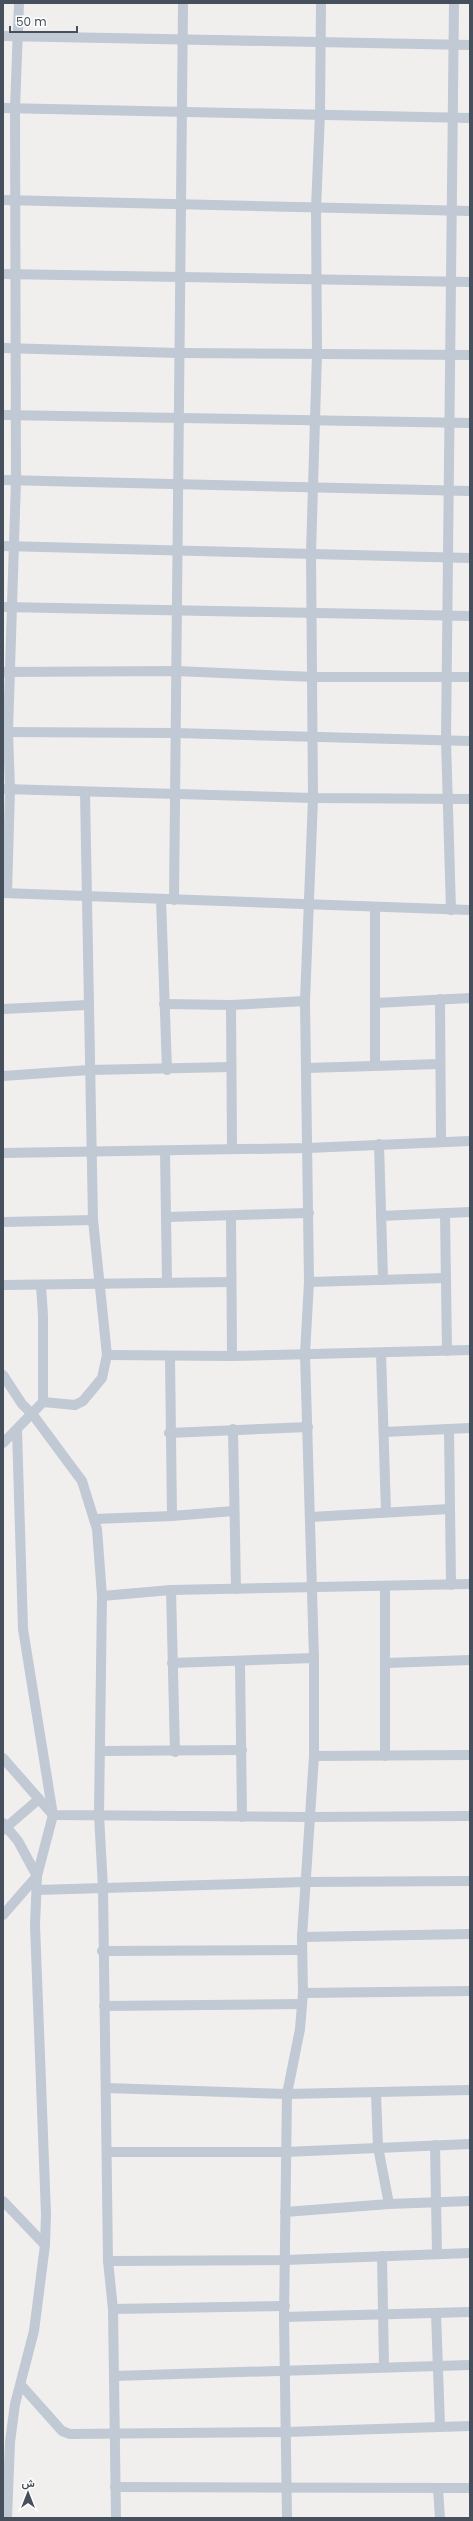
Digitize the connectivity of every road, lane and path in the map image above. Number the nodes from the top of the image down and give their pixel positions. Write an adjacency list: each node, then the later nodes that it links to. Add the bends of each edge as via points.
1 (19, 3): 6 (street)
2 (183, 3): 7 (street)
3 (321, 3): 8 (street)
4 (454, 3): 9 (street)
5 (3, 36): 6 (street)
6 (17, 37): 7 (street); 12 (street)
7 (183, 39): 8 (street); 13 (street)
8 (320, 42): 9 (street); 14 (street)
9 (453, 44): 10 (street); 15 (street)
10 (470, 45)
11 (3, 108): 12 (street)
12 (15, 108): 13 (street); 18 (street)
13 (181, 111): 14 (street); 19 (street)
14 (320, 114): 15 (street); 20 (street)
15 (452, 118): 16 (street); 21 (street)
16 (470, 118)
17 (3, 200): 18 (street)
18 (16, 200): 19 (street); 24 (street)
19 (182, 204): 20 (street); 25 (street)
20 (316, 208): 21 (street); 26 (street)
21 (452, 211): 22 (street); 27 (street)
22 (470, 211)
23 (3, 274): 24 (street)
24 (17, 274): 25 (street); 30 (street)
25 (181, 277): 26 (street); 31 (street)
26 (317, 280): 27 (street); 32 (street)
27 (450, 281): 28 (street); 33 (street)
28 (470, 282)
29 (3, 348): 30 (street)
30 (14, 348): 31 (street); 36 (street)
31 (178, 352): 32 (street); 37 (street)
32 (317, 354): 33 (street); 38 (street)
33 (451, 355): 34 (street); 39 (street)
34 (470, 355)
35 (3, 415): 36 (street)
36 (15, 415): 37 (street); 42 (street)
37 (178, 419): 38 (street); 43 (street)
38 (315, 419): 39 (street); 44 (street)
39 (449, 423): 40 (street); 45 (street)
40 (470, 423)
41 (3, 480): 42 (street)
42 (16, 480): 43 (street); 48 (street)
43 (179, 485): 44 (street); 49 (street)
44 (313, 488): 45 (street); 50 (street)
45 (447, 491): 46 (street); 51 (street)
46 (470, 491)
47 (3, 546): 48 (street)
48 (15, 547): 49 (street); 53 (street)
49 (179, 552): 50 (street); 54 (street)
50 (311, 553): 51 (street); 55 (street)
51 (447, 558): 52 (street); 56 (street)
52 (470, 558)
53 (8, 607): 54 (street); 59 (street)
54 (178, 611): 55 (street); 58 (street)
55 (313, 613): 56 (street); 60 (street)
56 (447, 616): 57 (street); 61 (street)
57 (470, 616)
58 (176, 671): 59 (street); 60 (street); 64 (street)
59 (7, 672): 63 (street)
60 (314, 677): 61 (street); 65 (street)
61 (447, 677): 62 (street); 66 (street)
62 (470, 677)
63 (5, 732): 64 (street); 68 (street)
64 (175, 733): 65 (street); 70 (street)
65 (312, 738): 66 (street); 71 (street)
66 (446, 740): 67 (street); 72 (street)
67 (470, 741)
68 (6, 789): 69 (street); 74 (street)
69 (85, 792): 70 (street); 75 (street)
70 (175, 795): 71 (street); 77 (street)
71 (313, 798): 72 (street); 78 (street)
72 (449, 798): 73 (street); 80 (street)
73 (470, 799)
74 (5, 893): 75 (street)
75 (86, 896): 76 (street); 87 (street)
76 (160, 899): 77 (street); 86 (street)
77 (174, 900): 78 (street)
78 (310, 903): 79 (street); 84 (street)
79 (375, 908): 80 (street); 85 (street)
80 (451, 910): 81 (street)
81 (470, 910)
82 (470, 998): 83 (street)
83 (440, 999): 85 (street); 90 (street)
84 (305, 1001): 88 (street); 93 (street)
85 (376, 1003): 91 (street)
86 (164, 1004): 88 (street); 95 (street)
87 (88, 1005): 89 (street); 94 (street)
88 (231, 1005): 92 (street)
89 (3, 1009)
90 (440, 1064): 91 (street); 97 (street)
91 (376, 1066): 93 (street)
92 (231, 1067): 95 (street); 101 (street)
93 (307, 1068): 100 (street)
94 (89, 1070): 95 (street); 96 (street); 102 (street)
95 (167, 1070)
96 (3, 1076)
97 (441, 1141): 98 (street); 99 (street)
98 (470, 1141)
99 (379, 1144): 100 (street); 109 (street)
100 (308, 1148): 101 (street); 106 (street)
101 (232, 1149): 103 (street)
102 (91, 1150): 103 (street); 104 (street); 111 (street)
103 (165, 1151): 110 (street)
104 (3, 1153)
105 (470, 1212): 107 (street)
106 (309, 1213): 108 (street); 117 (street)
107 (445, 1213): 109 (street); 113 (street)
108 (231, 1216): 110 (street); 116 (street)
109 (381, 1216): 114 (street)
110 (167, 1217): 115 (street)
111 (93, 1220): 112 (street); 118 (street)
112 (3, 1222)
113 (446, 1278): 114 (street); 122 (street)
114 (383, 1280): 117 (street)
115 (167, 1282): 116 (street); 118 (street)
116 (231, 1282): 126 (street)
117 (309, 1282): 124 (street)
118 (100, 1283): 120 (street); 125 (street)
119 (3, 1285): 120 (street)
120 (41, 1285): 129 (street)
121 (470, 1350): 122 (street)
122 (447, 1351): 123 (street)
123 (381, 1353): 124 (street); 136 (street)
124 (305, 1354): 126 (street); 131 (street)
125 (107, 1355): 127 (street); 129 (street, via 102,1378 83,1401 75,1405)
126 (232, 1356): 127 (street)
127 (170, 1357): 137 (street)
128 (3, 1375): 130 (street, via 22,1404)
129 (43, 1402): 130 (street)
130 (33, 1414): 135 (street); 144 (street, via 82,1481)
131 (308, 1427): 134 (street); 143 (street)
132 (449, 1428): 133 (street); 136 (street); 139 (street)
133 (470, 1428)
134 (233, 1429): 137 (street); 140 (street)
135 (17, 1430): 138 (street); 165 (street, via 23,1629)
136 (384, 1432): 141 (street)
137 (169, 1433): 142 (street)
138 (3, 1443)
139 (449, 1510): 141 (street); 145 (street)
140 (234, 1511): 142 (street); 149 (street)
141 (386, 1512): 143 (street)
142 (172, 1516): 144 (street)
143 (311, 1517): 148 (street)
144 (94, 1518): 151 (street)
145 (452, 1584): 146 (street); 147 (street)
146 (470, 1584)
147 (385, 1587): 148 (street); 156 (street)
148 (312, 1588): 149 (street); 152 (street)
149 (236, 1589): 150 (street)
150 (171, 1590): 151 (street); 155 (street)
151 (102, 1596): 158 (street)
152 (314, 1658): 154 (street); 161 (street)
153 (470, 1660): 156 (street)
154 (240, 1662): 155 (street); 157 (street)
155 (172, 1663): 159 (street)
156 (386, 1663): 162 (street)
157 (242, 1750): 159 (street); 168 (street)
158 (101, 1751): 159 (street); 166 (street)
159 (175, 1752)
160 (470, 1755): 162 (street)
161 (314, 1756): 162 (street); 169 (street)
162 (385, 1756)
163 (3, 1758): 164 (street)
164 (39, 1799): 165 (street); 170 (street)
165 (53, 1815): 166 (street); 171 (street)
166 (100, 1815): 168 (street); 174 (street)
167 (470, 1816): 169 (street)
168 (242, 1817): 169 (street)
169 (310, 1818): 173 (street)
170 (4, 1827): 171 (street, via 18,1841)
171 (37, 1876): 175 (street); 176 (street)
172 (470, 1881): 173 (street)
173 (305, 1882): 174 (street); 178 (street)
174 (103, 1888): 175 (street); 180 (street)
175 (37, 1890): 199 (street, via 35,1924)
176 (3, 1914)
177 (470, 1934): 178 (street)
178 (302, 1937): 179 (street)
179 (301, 1950): 180 (street); 182 (street)
180 (102, 1951): 184 (street)
181 (470, 1991): 182 (street)
182 (302, 1993): 183 (street)
183 (302, 2004): 184 (street); 188 (street, via 300,2029)
184 (104, 2006): 185 (street)
185 (106, 2088): 188 (street); 192 (street)
186 (470, 2090): 187 (street)
187 (376, 2093): 188 (street); 191 (street)
188 (287, 2094): 193 (street)
189 (470, 2144): 190 (street)
190 (435, 2145): 191 (street); 196 (street)
191 (378, 2146): 193 (street); 197 (street)
192 (107, 2152): 193 (street); 204 (street)
193 (285, 2152): 198 (street)
194 (3, 2201): 199 (street)
195 (470, 2201): 196 (street)
196 (437, 2202): 197 (street); 201 (street)
197 (389, 2204): 198 (street)
198 (285, 2212): 203 (street)
199 (45, 2245): 216 (street, via 34,2332)
200 (470, 2253): 201 (street)
201 (437, 2254): 202 (street)
202 (382, 2256): 203 (street); 209 (street)
203 (285, 2260): 204 (street); 205 (street)
204 (108, 2261): 206 (street)
205 (285, 2306): 206 (street); 210 (street)
206 (113, 2309): 215 (street)
207 (470, 2312): 208 (street)
208 (436, 2313): 209 (street); 211 (street)
209 (382, 2315): 210 (street); 213 (street)
210 (284, 2317): 214 (street)
211 (438, 2364): 212 (street); 213 (street); 217 (street)
212 (470, 2365)
213 (384, 2366): 214 (street)
214 (286, 2369): 215 (street); 219 (street)
215 (114, 2376): 220 (street)
216 (21, 2385): 220 (street, via 62,2432); 225 (street, via 15,2404 10,2442)
217 (440, 2426): 218 (street); 219 (street)
218 (470, 2426)
219 (286, 2432): 220 (street); 222 (street)
220 (115, 2434): 221 (street)
221 (115, 2487): 222 (street); 226 (street)
222 (286, 2487): 224 (street); 227 (street)
223 (470, 2488): 224 (street)
224 (438, 2489): 228 (street)
225 (7, 2518)
226 (116, 2518)
227 (286, 2518)
228 (440, 2518)

